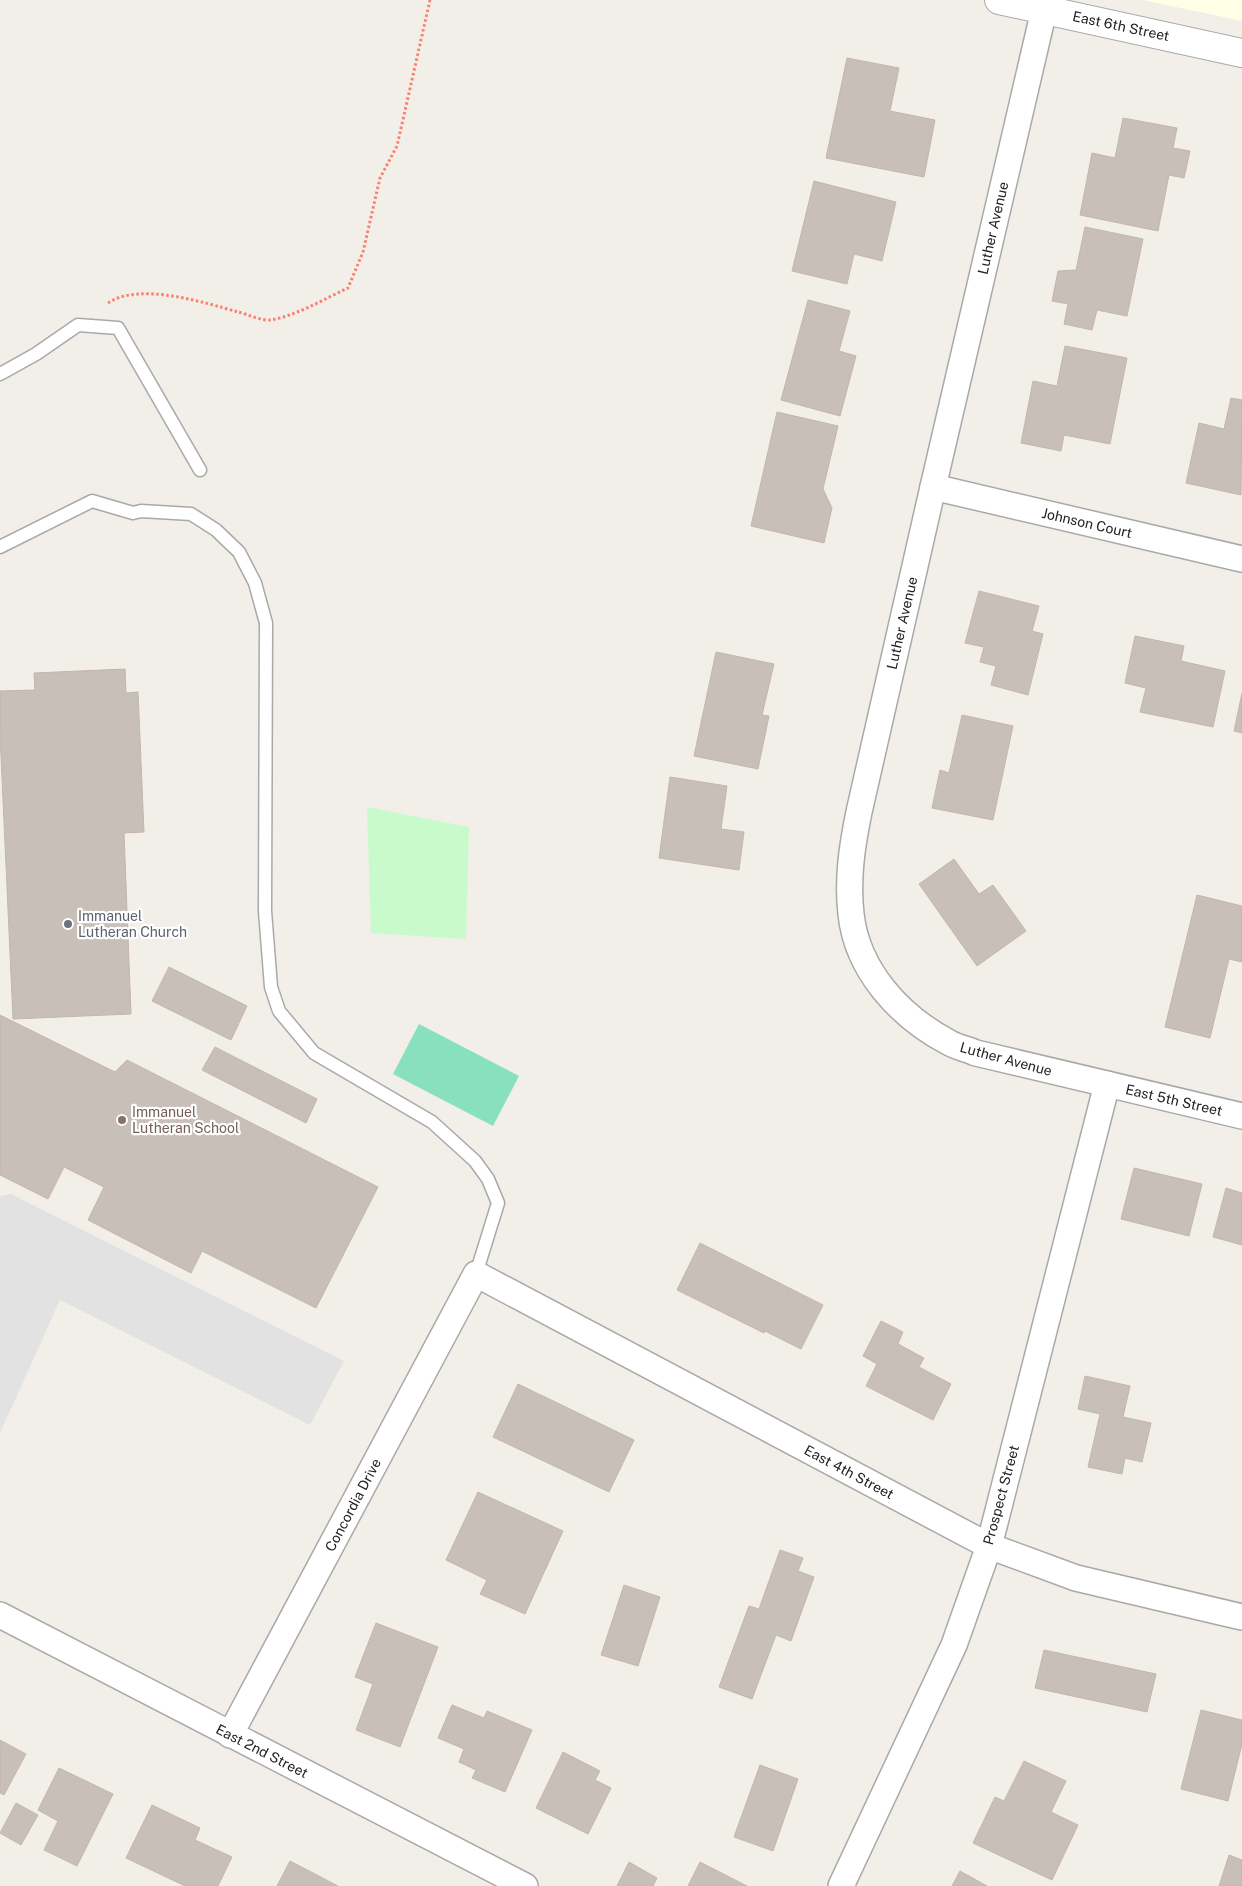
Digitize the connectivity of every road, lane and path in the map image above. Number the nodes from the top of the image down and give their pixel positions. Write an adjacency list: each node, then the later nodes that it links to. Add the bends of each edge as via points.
1 (430, 0): 5 (path, via 397,146 380,178 363,252 348,288 299,311 269,320 168,295 131,294)
2 (999, 0): 3 (street, East 6th Street)
3 (1044, 10): 4 (street, East 6th Street); 8 (street, Luther Avenue)
4 (1242, 52)
5 (102, 306)
6 (0, 374): 7 (lane, via 78,325 118,328)
7 (200, 470)
8 (932, 487): 10 (street, Johnson Court); 11 (street, Luther Avenue, via 852,851 849,880 856,938 866,964 884,991 904,1012 949,1043 976,1053)
9 (0, 547): 13 (lane, via 92,500 133,513 192,514 216,530 239,552 255,583 266,623 265,911 271,987 279,1011 314,1054 432,1122 475,1161 488,1179 498,1203)
10 (1242, 559)
11 (1107, 1084): 12 (street, East 5th Street); 14 (street, Prospect Street)
12 (1242, 1116)
13 (476, 1274): 14 (street, East 4th Street); 17 (street, Concordia Drive)
14 (988, 1546): 16 (street, East 4th Street, via 1076,1578); 19 (street, Prospect Street, via 954,1645)
15 (0, 1615): 17 (street, East 2nd Street)
16 (1242, 1617)
17 (230, 1734): 18 (street, East 2nd Street)
18 (526, 1886)
19 (841, 1886)

